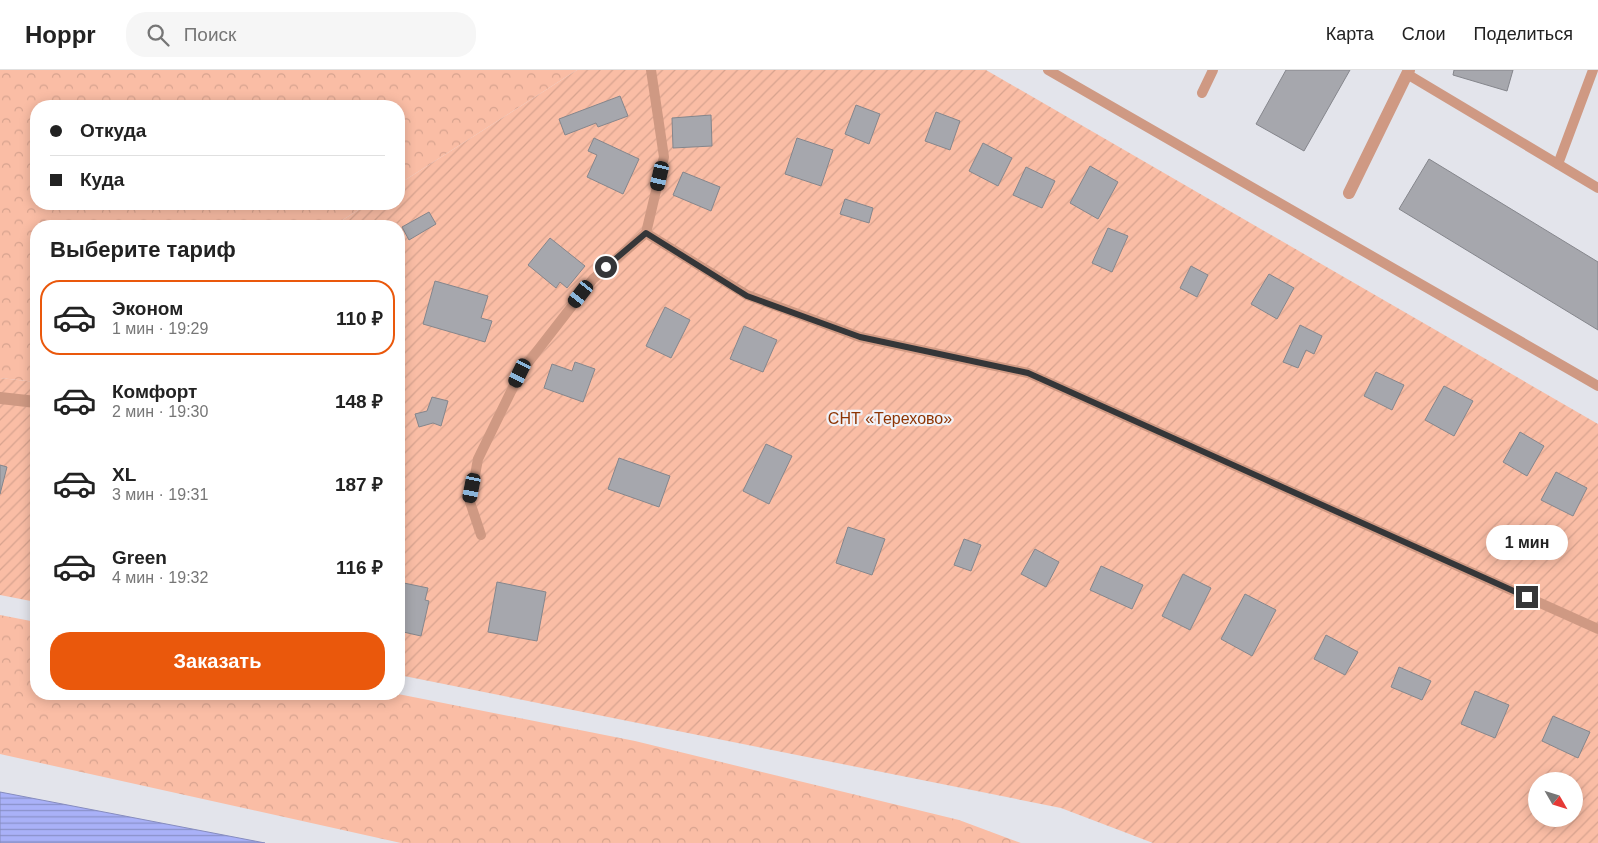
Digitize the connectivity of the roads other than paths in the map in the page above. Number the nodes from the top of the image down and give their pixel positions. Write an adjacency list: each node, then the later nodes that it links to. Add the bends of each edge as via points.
1 (651, 70): 10 (lane, via 664,157)
2 (1048, 70): 11 (lane)
3 (1213, 70): 6 (lane)
4 (1594, 70): 7 (lane)
5 (1408, 72): 7 (lane); 9 (street)
6 (1202, 93)
7 (1558, 164): 8 (lane)
8 (1598, 188)
9 (1349, 193)
10 (646, 233): 14 (lane, via 593,279 520,373 478,458 470,502); 15 (lane, via 747,296 860,337 1028,373)
11 (1598, 386)
12 (0, 398): 13 (street)
13 (30, 401)
14 (481, 535)
15 (1598, 629)

